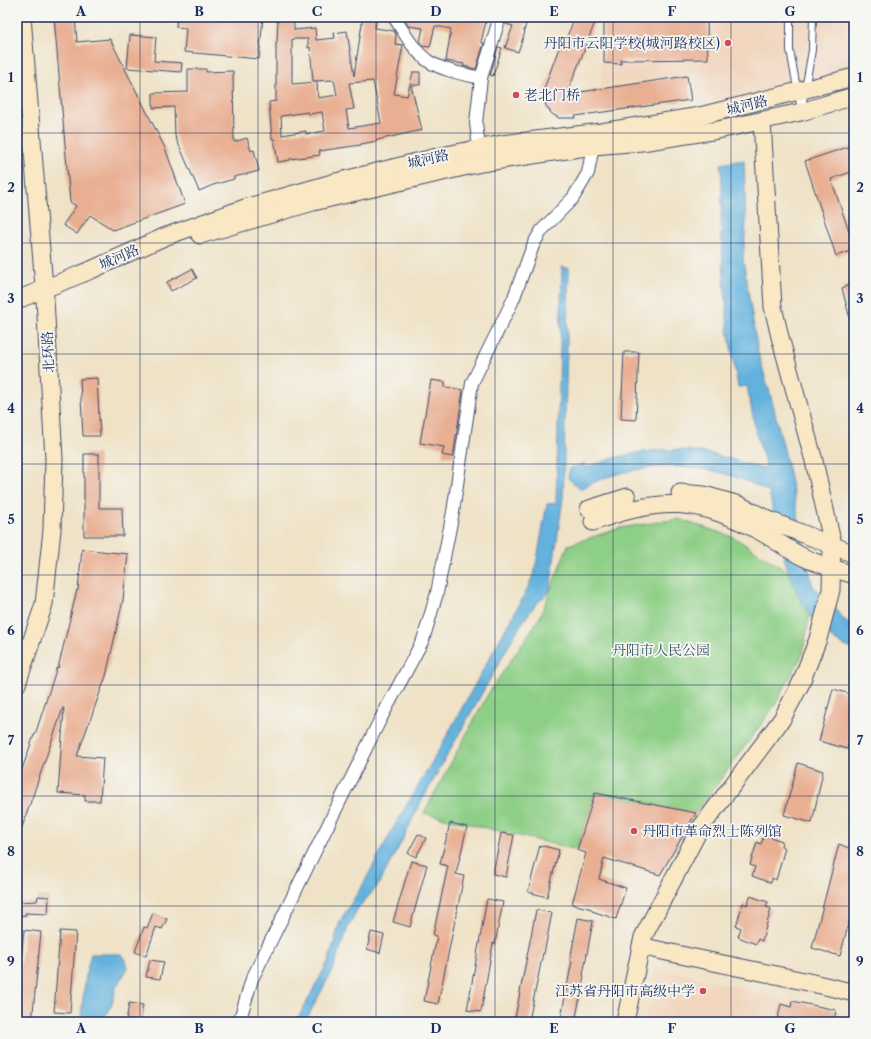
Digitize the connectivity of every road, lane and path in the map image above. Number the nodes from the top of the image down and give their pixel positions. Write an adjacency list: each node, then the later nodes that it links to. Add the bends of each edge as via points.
1 (22, 17): 14 (main road, 北环路)
2 (394, 17): 7 (street, via 413,46 428,60 454,72)
3 (500, 17): 7 (street)
4 (790, 17): 8 (lane, via 790,50)
5 (812, 17): 8 (lane, via 812,50)
6 (854, 77): 8 (main road, 城河路)
7 (481, 78): 13 (street, via 476,123)
8 (802, 91): 10 (lane); 13 (main road, 城河路, via 700,116 502,144)
9 (854, 96): 10 (main road, 城河路)
10 (801, 112): 11 (main road, 城河路)
11 (762, 121): 12 (main road, 城河路, via 642,142); 17 (main road, via 772,307 814,461)
12 (593, 146): 13 (main road, 城河路); 24 (street, via 588,174 573,198 542,230 534,243 513,300 472,383 453,512 437,593 422,640 252,979)
13 (480, 156): 14 (main road, 城河路, via 194,237)
14 (45, 294): 15 (main road, 城河路); 16 (main road, 城河路); 21 (main road, 北环路, via 54,459 52,530 44,604)
15 (17, 300)
16 (17, 311)
17 (832, 545): 18 (main road); 19 (main road); 19 (main road, via 771,521 739,505 704,495 658,493 631,496 591,515 654,505 701,507 726,514 809,559)
18 (854, 554)
19 (832, 567): 20 (main road); 22 (main road, via 831,590 820,632 800,685 782,719 699,830 643,937)
20 (854, 576)
21 (17, 684)
22 (641, 946): 23 (main road); 25 (main road)
23 (854, 993)
24 (239, 1022)
25 (625, 1022)

